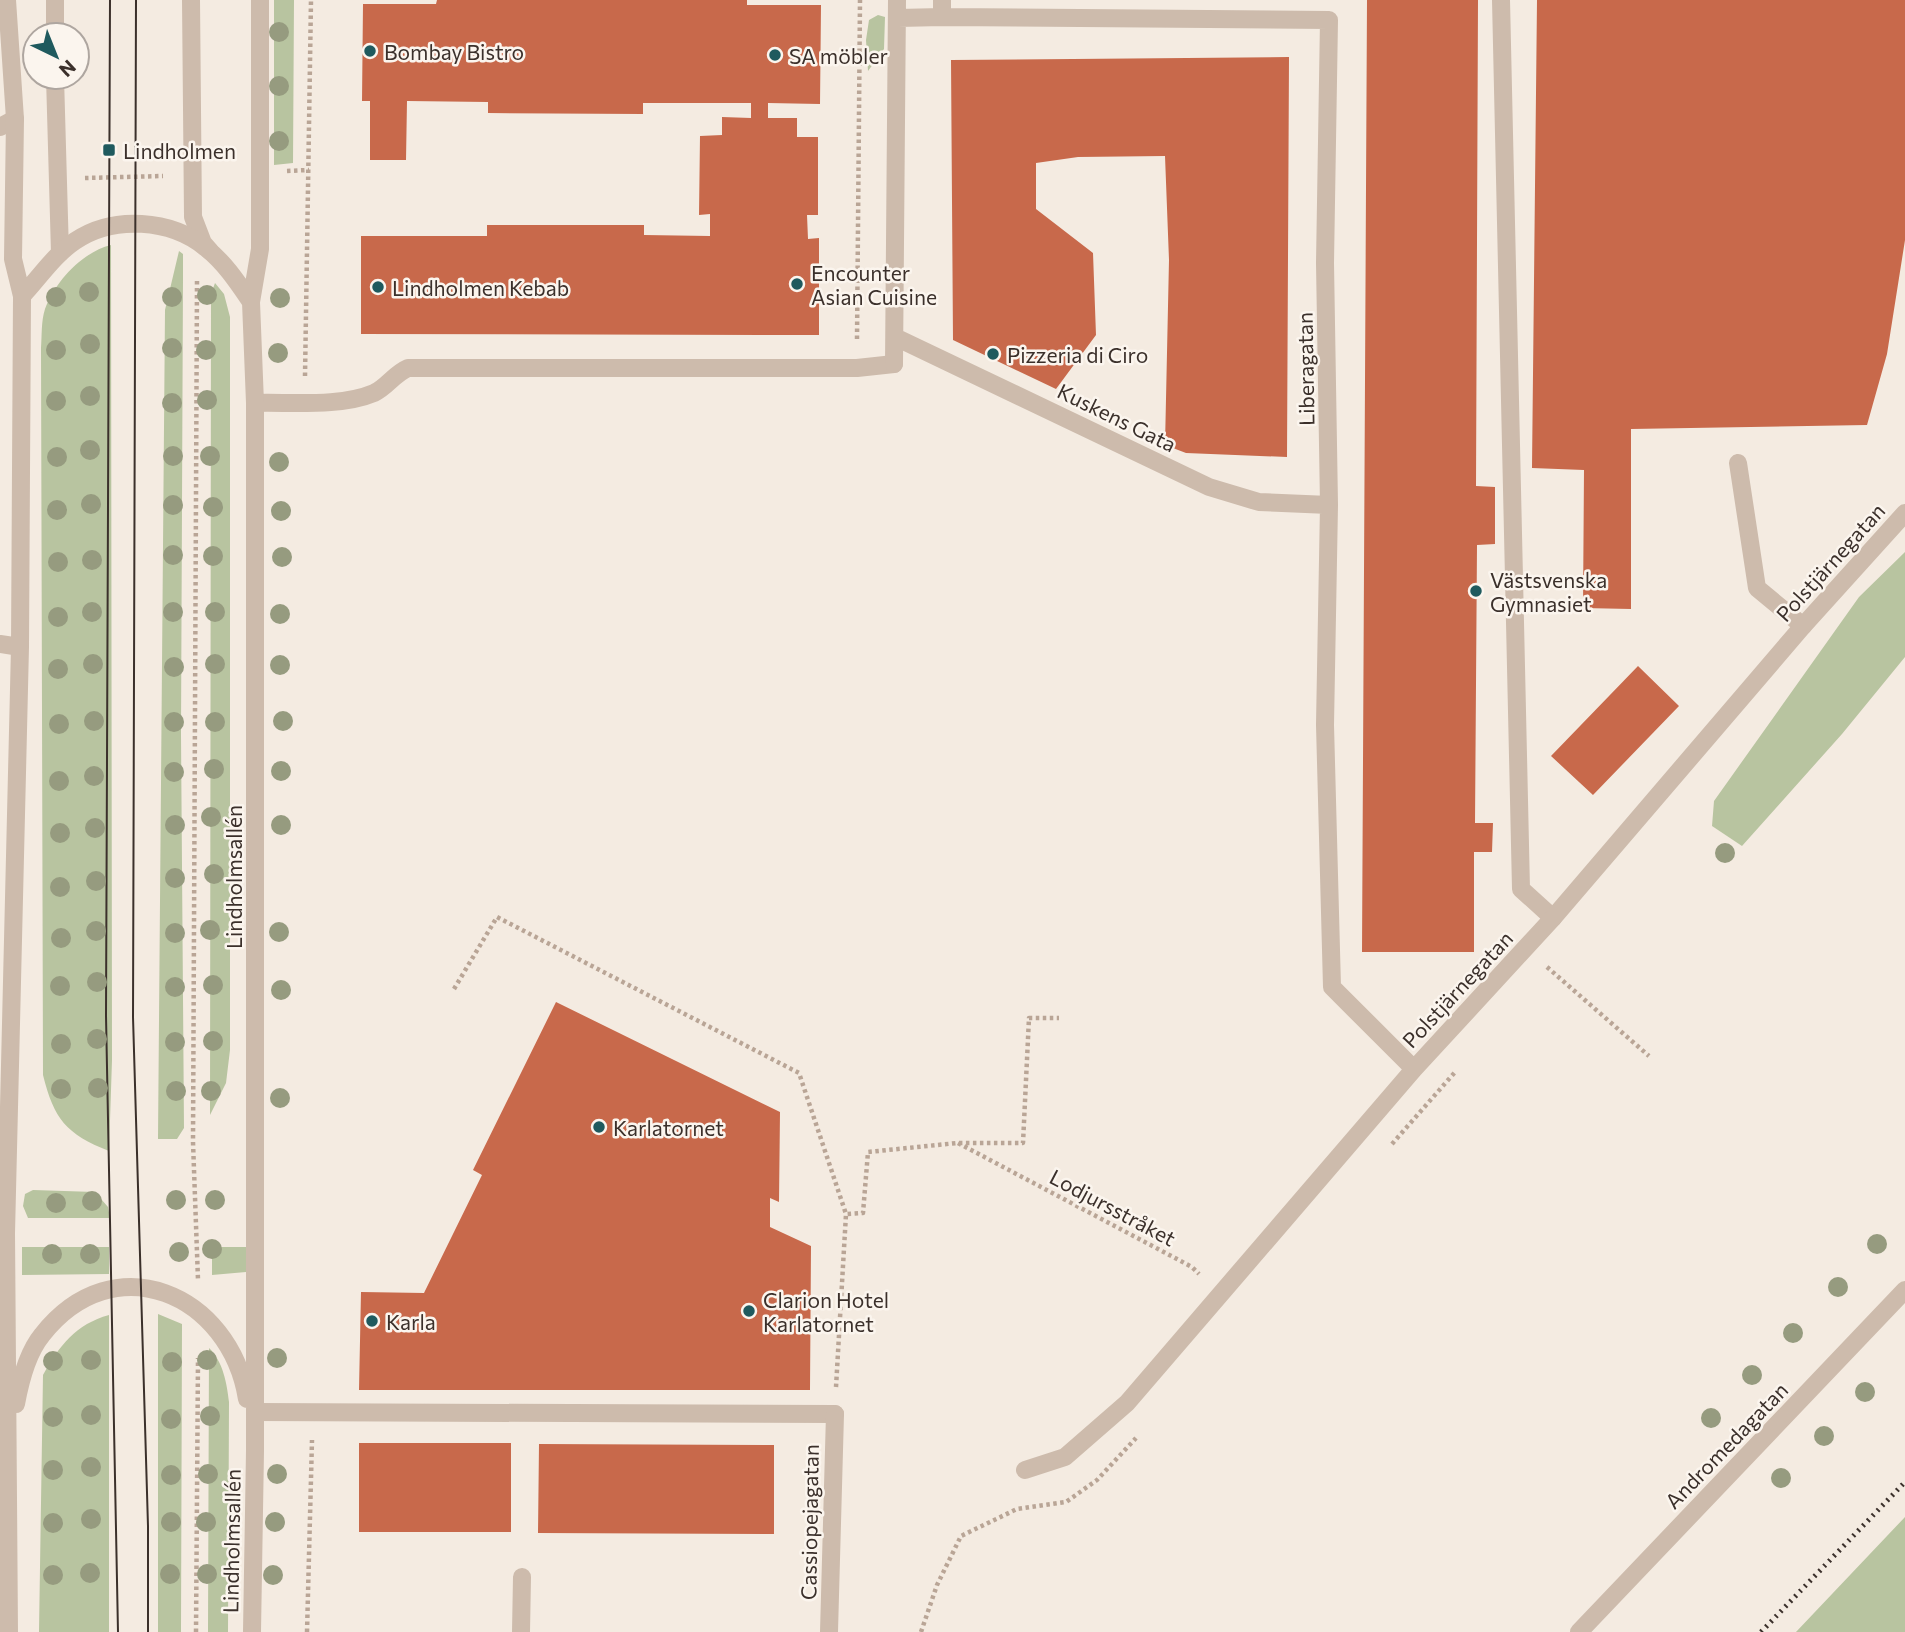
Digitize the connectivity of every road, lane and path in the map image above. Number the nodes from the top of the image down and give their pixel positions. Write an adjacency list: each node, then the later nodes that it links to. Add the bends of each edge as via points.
1 (7, 0): 12 (street, Lindholmsallén)
2 (55, 0): 10 (street)
3 (191, 0): 15 (street)
4 (260, 0): 14 (street, Lindholmsallén)
5 (311, 0): 13 (path)
6 (860, 0): 23 (path)
7 (1501, 0): 32 (street, via 1521,889)
8 (942, 8): 9 (street); 27 (street, Liberagatan, via 1329,20 1325,263)
9 (898, 9): 22 (street)
10 (55, 21)
11 (55, 91): 16 (street)
12 (7, 123): 20 (street, Lindholmsallén, via 13,259)
13 (309, 170): 14 (path); 24 (path)
14 (260, 172): 21 (street, Lindholmsallén, via 260,249)
15 (192, 175): 16 (path); 19 (street, via 194,217 203,243)
16 (57, 177): 18 (street)
17 (191, 237): 18 (street, via 160,226 118,224 84,235); 19 (street); 42 (path, via 197,272 193,1142)
18 (60, 253): 20 (street)
19 (217, 258): 21 (street)
20 (22, 296): 31 (street, Lindholmsallén)
21 (251, 302): 25 (street, Lindholmsallén)
22 (895, 337): 23 (street, via 894,364); 27 (street, Kuskens Gata, via 1209,487 1259,502)
23 (857, 368): 24 (street, via 408,368 396,373 378,392 352,401)
24 (305, 401): 25 (street)
25 (255, 403): 43 (street, Lindholmsallén)
26 (1738, 463): 29 (street, via 1757,588)
27 (1329, 505): 37 (street, Liberagatan, via 1325,725 1332,986)
28 (1905, 513): 29 (street, Polstjärnegatan)
29 (1803, 626): 32 (street, Polstjärnegatan)
30 (0, 644): 31 (street)
31 (20, 647): 46 (street, Lindholmsallén, via 6,1233)
32 (1553, 918): 37 (street, Polstjärnegatan)
33 (1547, 967): 36 (path)
34 (453, 989): 39 (path, via 497,917 799,1073)
35 (1059, 1018): 38 (path, via 1029,1018 1023,1143)
36 (1649, 1056)
37 (1414, 1069): 41 (street, Polstjärnegatan)
38 (957, 1143): 39 (path, via 868,1152 863,1213); 41 (path, Lodjursstråket, via 1192,1267)
39 (846, 1214): 45 (path)
40 (1905, 1290): 56 (street, Andromedagatan)
41 (1219, 1295): 48 (street, Polstjärnegatan, via 1106,1423 1065,1457)
42 (198, 1309): 46 (street, Lindholmsallén, via 166,1291 134,1284 97,1293 67,1309 40,1336 20,1382); 47 (street, Lindholmsallén, via 232,1350 244,1378); 51 (path)
43 (255, 1412): 44 (street); 47 (street, Lindholmsallén)
44 (313, 1412): 45 (street); 53 (path)
45 (835, 1414): 55 (street, Cassiopejagatan)
46 (9, 1443): 50 (street, Lindholmsallén)
47 (256, 1451): 52 (street, Lindholmsallén)
48 (1025, 1470)
49 (522, 1577): 54 (street)
50 (9, 1632)
51 (196, 1632)
52 (253, 1632)
53 (307, 1632)
54 (521, 1632)
55 (829, 1632)
56 (1579, 1632)

